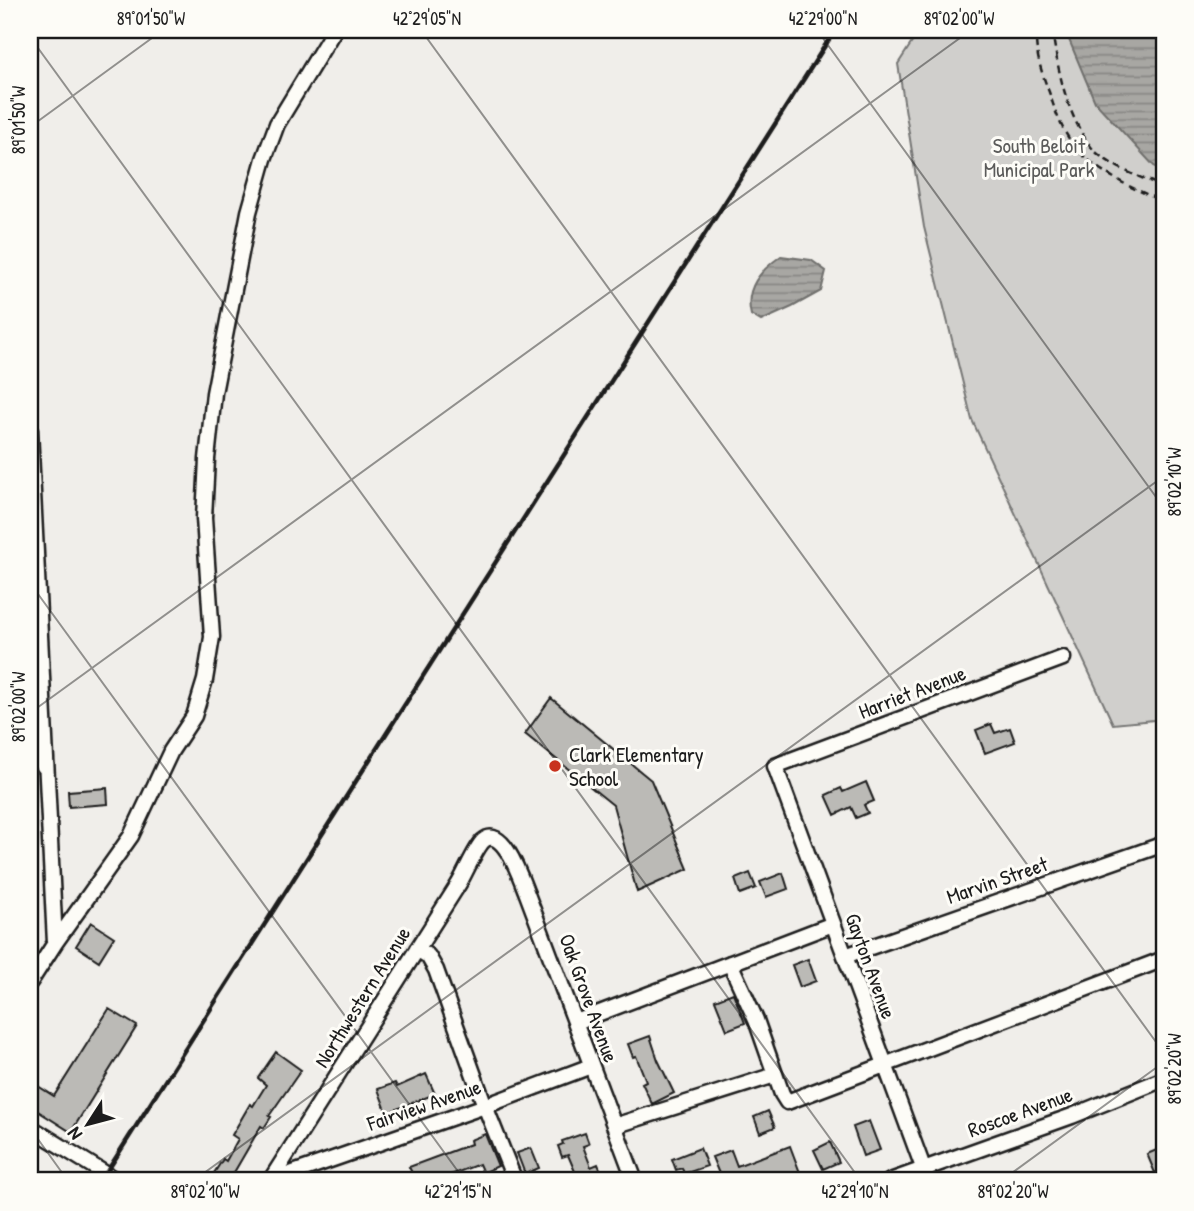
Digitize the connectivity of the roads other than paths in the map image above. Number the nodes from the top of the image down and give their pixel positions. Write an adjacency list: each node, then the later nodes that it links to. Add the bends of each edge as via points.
1 (334, 30): 10 (street, via 277,124 253,199 236,278 214,393 207,459 204,518 212,637 194,716 171,751 131,836)
2 (30, 430): 6 (street)
3 (1063, 658): 5 (street, Harriet Avenue)
4 (30, 748): 6 (street)
5 (775, 766): 9 (street, Gayton Avenue)
6 (46, 769): 10 (street)
7 (491, 838): 11 (street, Northwestern Avenue, via 483,841); 16 (street, Oak Grove Avenue, via 508,849)
8 (1164, 844): 12 (street, Marvin Street)
9 (833, 924): 12 (street, Gayton Avenue); 14 (street)
10 (55, 943): 15 (street)
11 (417, 950): 21 (street, via 428,956 436,970); 26 (street, Northwestern Avenue)
12 (845, 956): 17 (street, Gayton Avenue)
13 (1164, 959): 17 (street)
14 (730, 963): 16 (street); 19 (street)
15 (30, 982)
16 (576, 1022): 18 (street, Oak Grove Avenue)
17 (884, 1064): 19 (street, via 788,1102); 24 (street, Gayton Avenue)
18 (591, 1066): 21 (street, Fairview Avenue); 22 (street, Oak Grove Avenue)
19 (775, 1075): 22 (street)
20 (1164, 1079): 24 (street, Roscoe Avenue)
21 (485, 1106): 26 (street, Fairview Avenue); 27 (street)
22 (614, 1126): 28 (street, Oak Grove Avenue)
23 (30, 1127): 25 (street)
24 (925, 1175): 29 (street, Roscoe Avenue)
25 (117, 1181)
26 (270, 1181)
27 (515, 1181)
28 (635, 1181)
29 (890, 1181)

